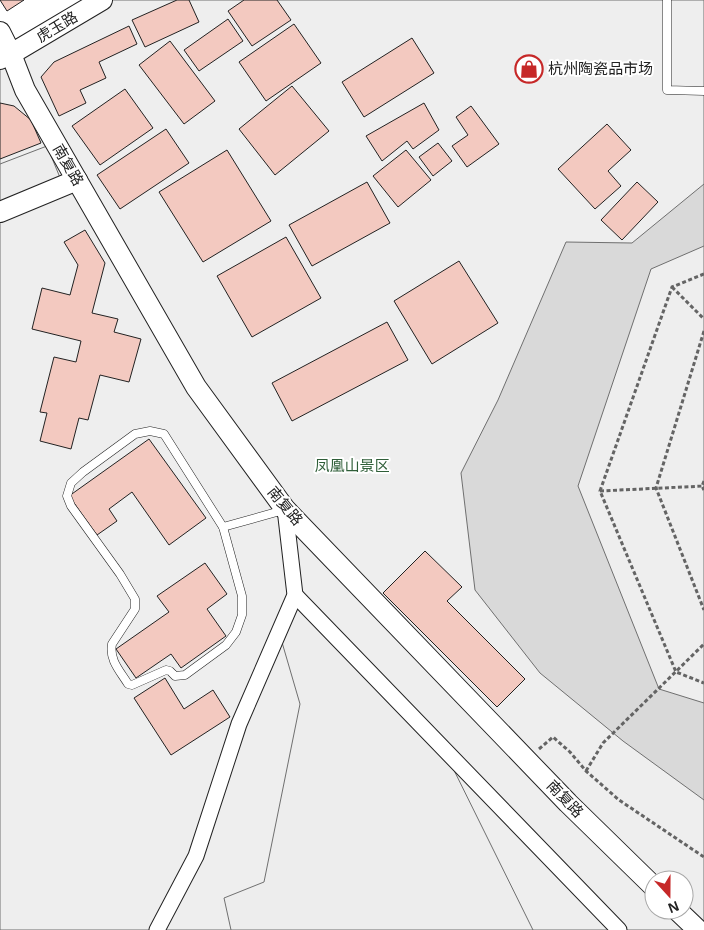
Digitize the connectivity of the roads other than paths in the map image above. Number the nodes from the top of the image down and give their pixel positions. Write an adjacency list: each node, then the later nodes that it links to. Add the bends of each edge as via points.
1 (102, 0): 4 (street, 虎玉路)
2 (667, 0): 5 (lane, via 667,90)
3 (0, 32): 4 (street, 南复路)
4 (4, 55): 6 (street, 南复路)
5 (704, 91)
6 (77, 180): 7 (street); 8 (street, 南复路, via 196,387)
7 (0, 212)
8 (286, 509): 9 (lane); 10 (street); 11 (street, 南复路)
9 (224, 527): 9 (lane, via 164,434 150,431 135,434 71,483 67,496 71,506 135,599 135,609 112,644 111,651 112,659 128,684 166,670 175,676 184,674 226,645 236,632 242,615 242,596)
10 (295, 595): 13 (street, via 239,724 196,856); 14 (street)
11 (644, 877)
12 (688, 920): 15 (street)
13 (157, 930)
14 (619, 930)
15 (698, 930)

